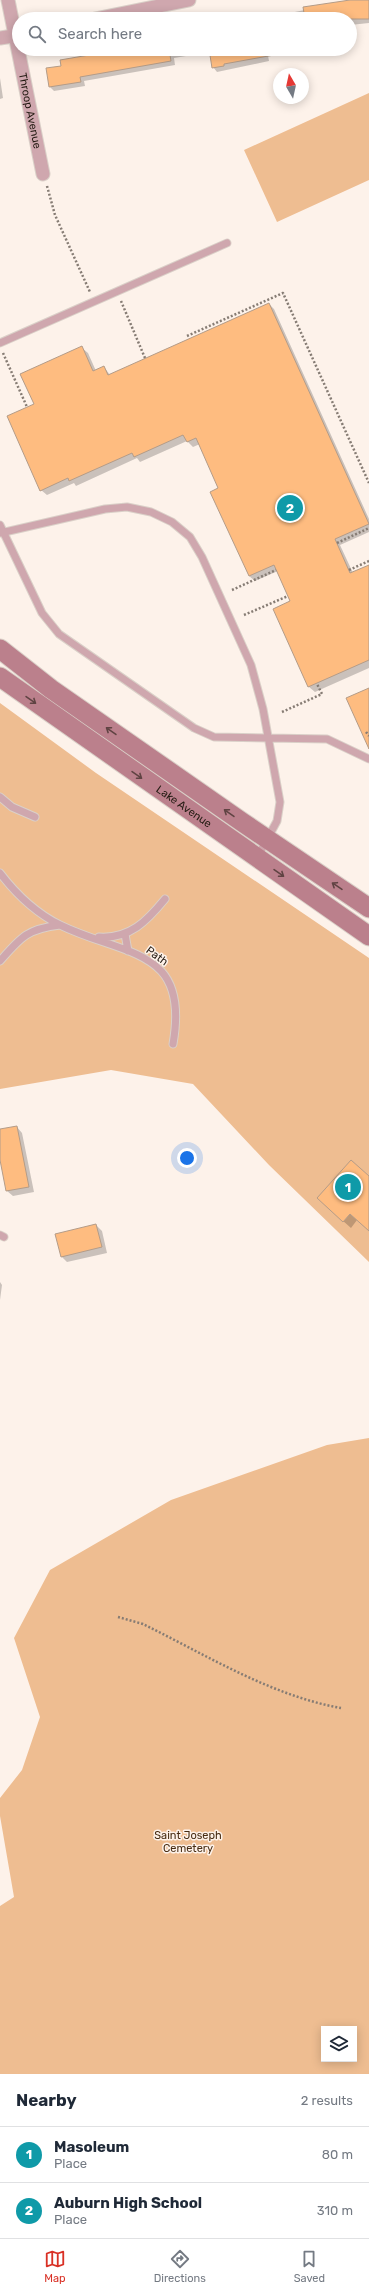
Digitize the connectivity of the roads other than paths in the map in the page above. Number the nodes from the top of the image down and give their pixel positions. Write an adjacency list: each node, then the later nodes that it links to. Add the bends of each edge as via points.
1 (8, 0): 4 (street, Throop Avenue)
2 (189, 0): 3 (street)
3 (130, 12)
4 (12, 18)
5 (12, 36): 6 (street)
6 (0, 38)
7 (20, 56): 8 (street, Throop Avenue)
8 (43, 174)
9 (227, 243): 10 (lane)
10 (0, 343)
11 (0, 525): 12 (lane)
12 (2, 533): 15 (lane, via 42,613 59,634 194,728 214,737); 15 (lane, via 105,509 127,508 151,512 172,522 190,537 202,557 250,665 264,709)
13 (0, 649): 19 (main road, Lake Avenue, one-way to 13, via 51,688)
14 (0, 677): 20 (main road, Lake Avenue, one-way to 20)
15 (269, 738): 16 (lane, via 327,739); 19 (lane, via 280,802 277,821)
16 (369, 759)
17 (0, 797): 18 (lane, via 12,807)
18 (35, 818)
19 (267, 839): 20 (lane); 23 (main road, Lake Avenue, one-way to 19)
20 (257, 858): 26 (main road, Lake Avenue, one-way to 26)
21 (0, 873): 24 (lane, Path, via 38,912)
22 (164, 899): 25 (lane, Path, via 146,920)
23 (369, 908)
24 (60, 925): 27 (lane, Path); 29 (lane, Path, via 33,929)
25 (125, 934): 27 (lane, Path, via 106,938); 28 (lane)
26 (369, 936)
27 (91, 937): 28 (lane, Path)
28 (128, 951): 30 (lane, Path, via 156,966 173,989 177,1015)
29 (0, 961)
30 (173, 1044)

